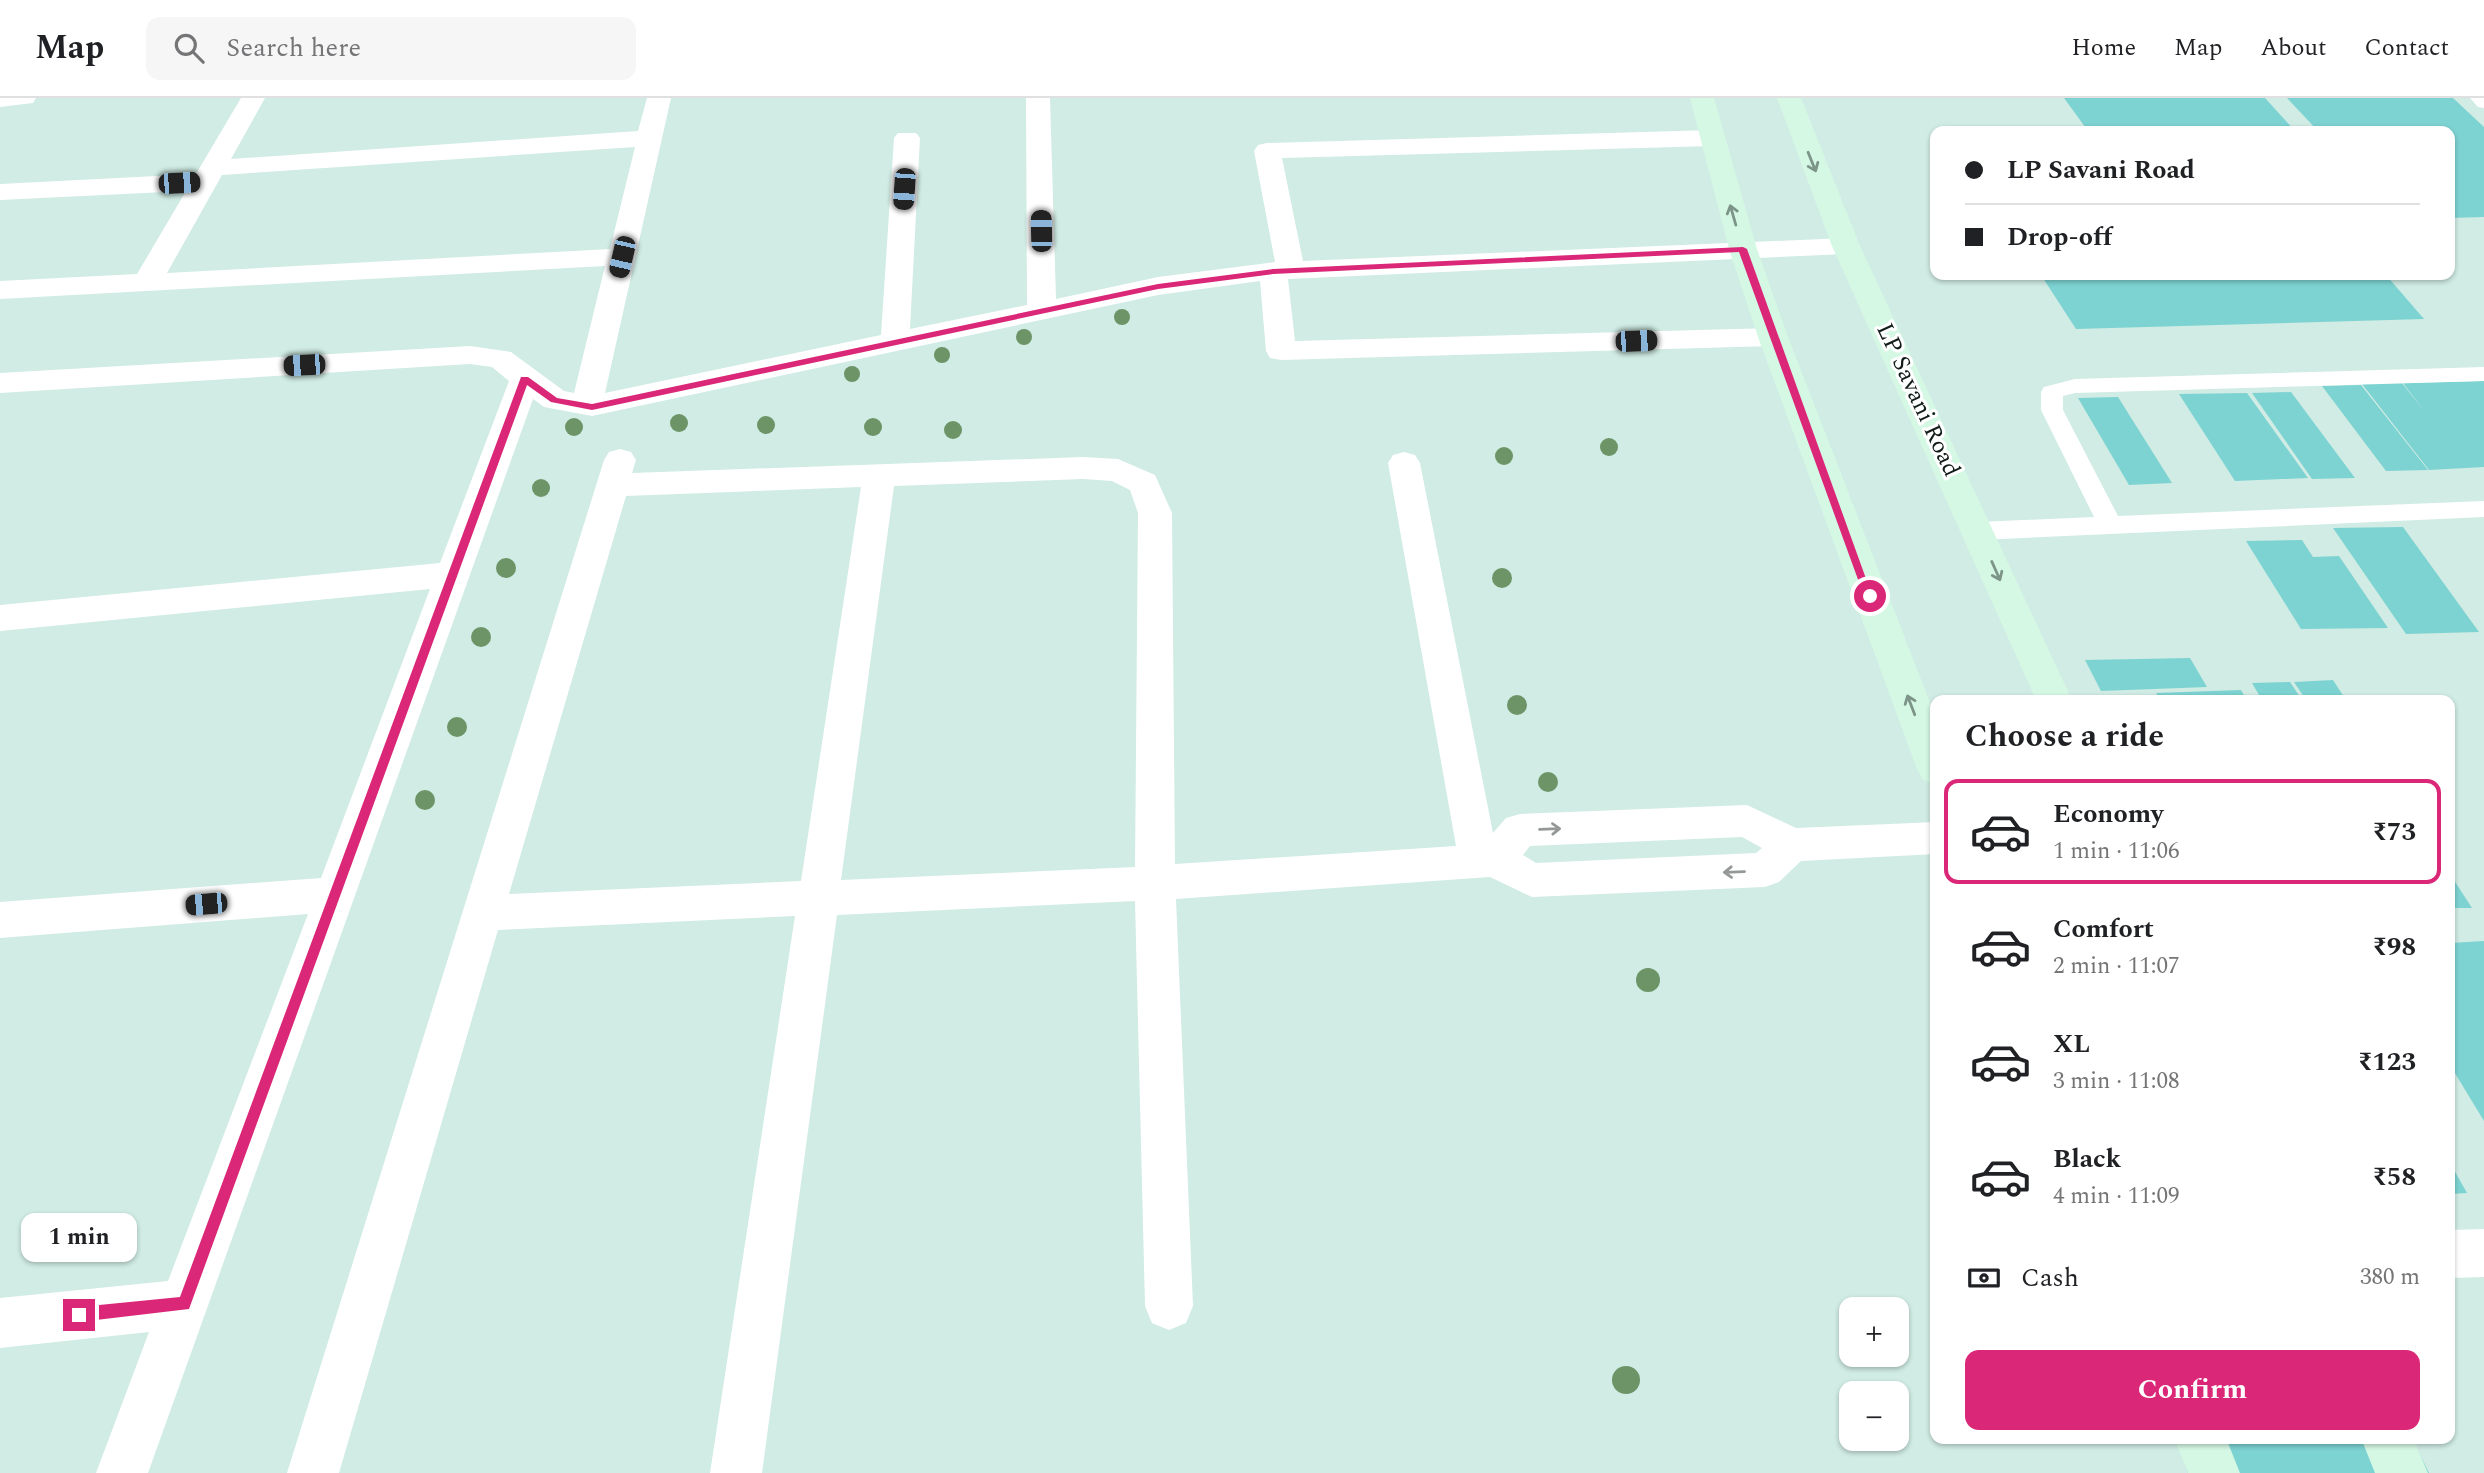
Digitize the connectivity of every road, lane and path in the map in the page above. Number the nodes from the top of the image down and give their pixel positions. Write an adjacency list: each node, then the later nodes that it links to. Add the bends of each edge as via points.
1 (24, 98): 8 (street)
2 (253, 98): 13 (street)
3 (659, 98): 10 (street)
4 (1038, 98): 21 (street)
5 (1702, 98): 12 (main road)
6 (1789, 98): 15 (main road, LP Savani Road, one-way to 15)
7 (2479, 98): 9 (lane)
8 (0, 100)
9 (2484, 103)
10 (650, 138): 13 (street); 17 (street)
11 (907, 138): 23 (street)
12 (1711, 138): 16 (main road, one-way to 12); 18 (street, via 1266,151)
13 (209, 175): 14 (street); 19 (street)
14 (0, 192)
15 (1846, 246): 16 (street); 32 (main road, LP Savani Road)
16 (1743, 249): 18 (street); 22 (main road)
17 (622, 257): 19 (street); 27 (street)
18 (1282, 271): 21 (street, via 1158,286); 22 (street, via 1281,351)
19 (146, 282): 20 (street)
20 (0, 290)
21 (1042, 310): 23 (street)
22 (1773, 337): 36 (main road, one-way to 22)
23 (895, 342): 27 (street)
24 (2484, 374): 31 (lane, via 2075,386 2052,392 2052,410)
25 (525, 379): 26 (street, via 500,359 470,355); 27 (street, via 555,400); 33 (street)
26 (0, 383)
27 (587, 405)
28 (1404, 463): 38 (street)
29 (879, 475): 39 (street, via 1083,468 1118,470 1144,483 1155,513); 41 (street); 42 (street, via 617,471)
30 (2484, 509): 31 (lane)
31 (2110, 526): 32 (lane)
32 (1978, 531): 35 (main road, LP Savani Road, one-way to 35)
33 (453, 574): 34 (street); 40 (street)
34 (0, 618)
35 (2052, 695)
36 (1930, 753)
37 (1930, 838): 38 (street, via 1792,845 1765,870 1532,880)
38 (1487, 860): 39 (street)
39 (1155, 883): 41 (street); 47 (street)
40 (335, 894): 43 (street); 46 (street)
41 (820, 898): 42 (street); 53 (street)
42 (482, 913): 52 (street)
43 (0, 920)
44 (2484, 1253): 45 (street)
45 (2455, 1254)
46 (184, 1304): 48 (street); 51 (street)
47 (1169, 1307)
48 (0, 1323)
49 (2202, 1444): 54 (main road)
50 (2389, 1444): 55 (main road)
51 (122, 1473)
52 (313, 1473)
53 (736, 1473)
54 (2214, 1473)
55 (2402, 1473)

